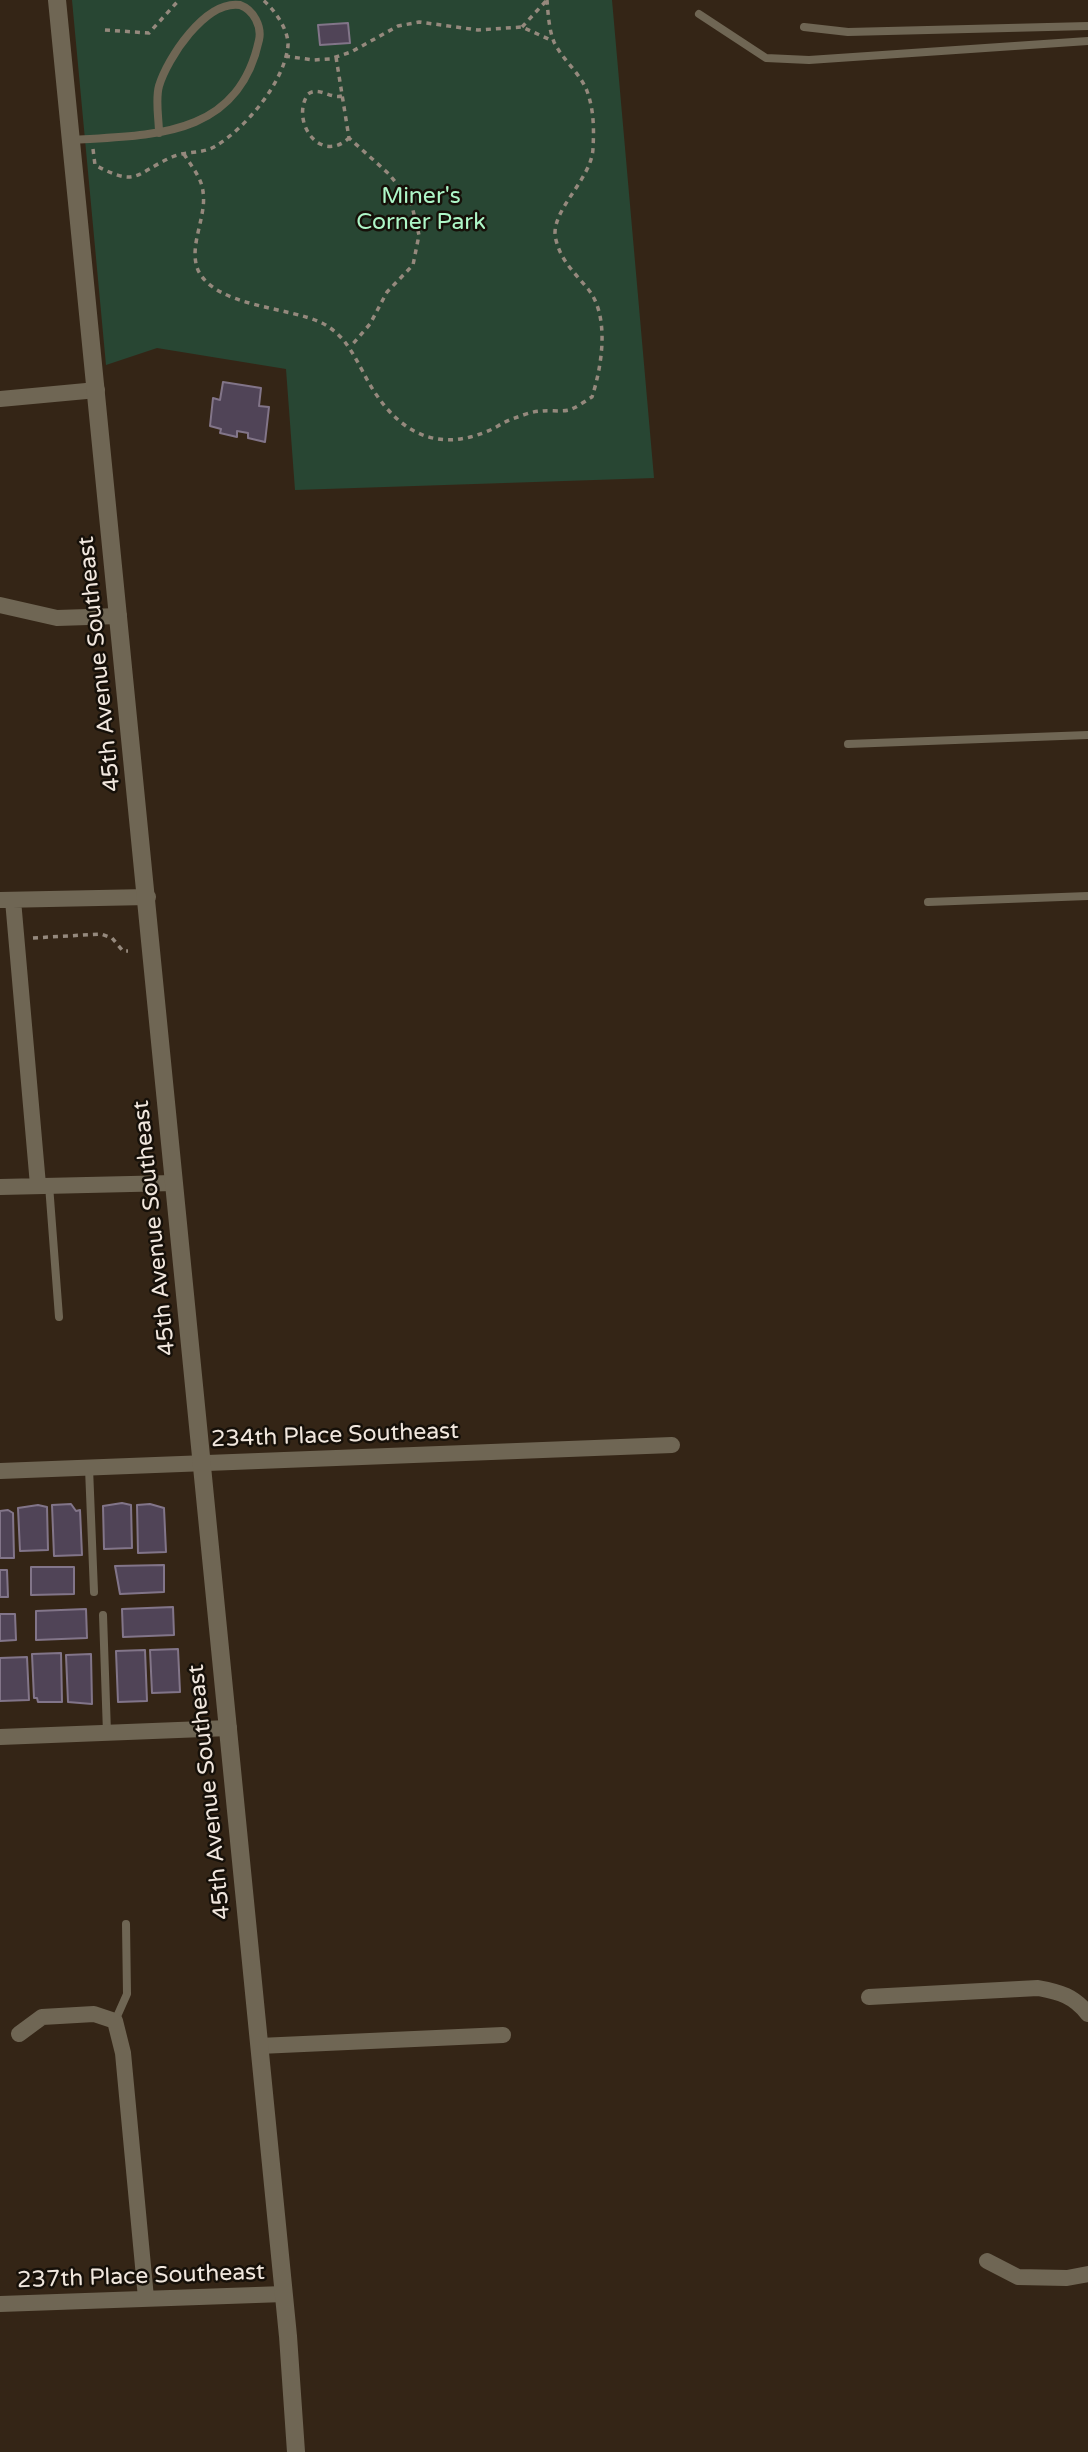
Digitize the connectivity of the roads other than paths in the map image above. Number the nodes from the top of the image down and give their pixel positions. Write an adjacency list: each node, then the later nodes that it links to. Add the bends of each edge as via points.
1 (57, 0): 7 (street, 45th Avenue Southeast)
2 (699, 14): 5 (lane, via 766,58 809,60)
3 (1088, 26): 4 (lane, via 848,32)
4 (804, 27)
5 (1088, 41)
6 (159, 134): 6 (lane, via 206,117 240,86 260,35 258,23 240,5 209,13 189,30 170,58 158,88); 7 (lane)
7 (72, 140): 8 (street, 45th Avenue Southeast)
8 (96, 390): 9 (street); 11 (street, 45th Avenue Southeast)
9 (0, 399)
10 (0, 605): 11 (street, via 57,618)
11 (119, 616): 15 (street, 45th Avenue Southeast)
12 (1088, 735): 13 (lane)
13 (848, 744)
14 (1088, 896): 17 (lane)
15 (148, 897): 16 (street); 18 (street, 45th Avenue Southeast)
16 (6, 900): 19 (street, via 16,939)
17 (928, 902)
18 (174, 1183): 19 (street); 23 (street, 45th Avenue Southeast)
19 (44, 1185): 20 (street); 21 (lane)
20 (0, 1187)
21 (59, 1317)
22 (672, 1445): 23 (street, 234th Place Southeast)
23 (203, 1464): 24 (street, 234th Place Southeast); 28 (street, 45th Avenue Southeast)
24 (89, 1468): 25 (street, 234th Place Southeast); 26 (lane)
25 (0, 1471)
26 (94, 1592)
27 (103, 1615): 29 (lane)
28 (229, 1728): 29 (street); 37 (street, 45th Avenue Southeast)
29 (107, 1733): 30 (street)
30 (0, 1737)
31 (126, 1924): 34 (lane, via 127,1994)
32 (869, 1997): 33 (street, via 1038,1988 1062,1993)
33 (1083, 2008)
34 (115, 2021): 35 (street, via 94,2014 42,2017); 41 (street, via 123,2053)
35 (19, 2034)
36 (503, 2035): 37 (street)
37 (260, 2046): 40 (street, 45th Avenue Southeast)
38 (987, 2261): 39 (street, via 1018,2277)
39 (1088, 2274)
40 (284, 2294): 41 (street, 237th Place Southeast); 43 (street, 45th Avenue Southeast)
41 (146, 2298): 42 (street, 237th Place Southeast)
42 (0, 2304)
43 (296, 2452)

